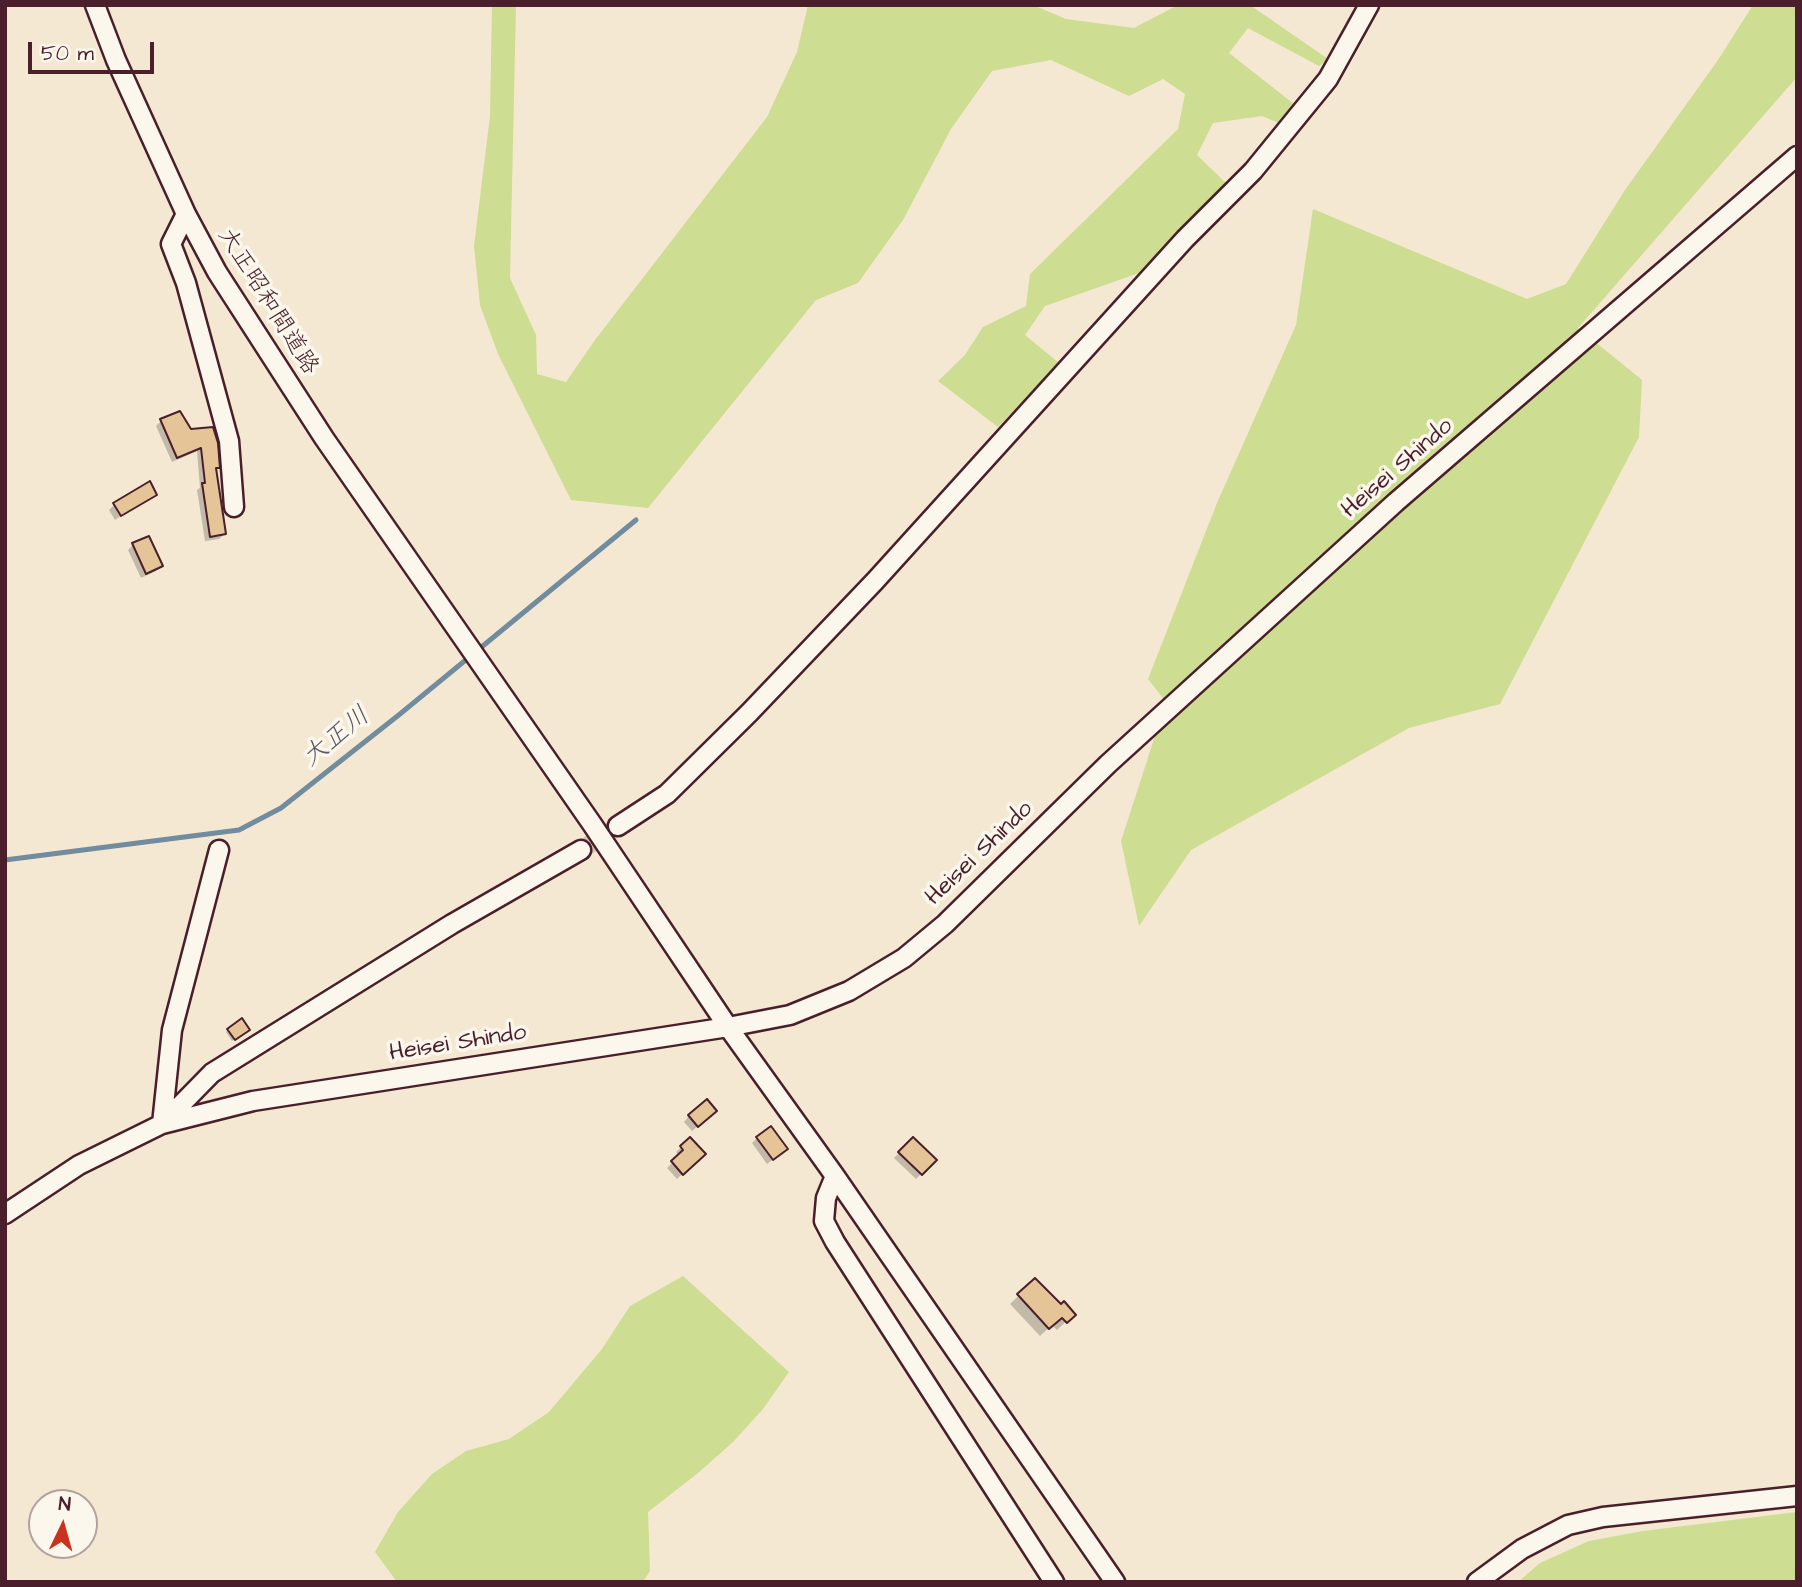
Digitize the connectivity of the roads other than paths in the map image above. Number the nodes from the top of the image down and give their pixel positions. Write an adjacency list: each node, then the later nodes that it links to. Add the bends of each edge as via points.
1 (95, 5): 4 (street, 大正昭和間道路)
2 (1369, 5): 6 (street, via 1328,79 1253,171 749,713 667,794)
3 (1797, 156): 9 (street, Heisei Shindo, via 1385,511 904,958 849,991 790,1015)
4 (186, 215): 5 (street, via 171,244 229,441); 9 (street, 大正昭和間道路, via 217,272 310,416)
5 (234, 508)
6 (618, 827)
7 (219, 849): 10 (street, via 173,1030)
8 (581, 850): 10 (street, via 212,1073)
9 (729, 1027): 10 (street, Heisei Shindo, via 253,1101); 11 (street, 大正昭和間道路)
10 (162, 1124): 12 (street, Heisei Shindo, via 79,1165)
11 (835, 1176): 14 (street, via 826,1198 824,1221 835,1242); 15 (street, 大正昭和間道路)
12 (5, 1214)
13 (1797, 1496): 16 (street, via 1603,1517 1568,1525 1522,1549)
14 (1054, 1582)
15 (1115, 1582)
16 (1477, 1582)

